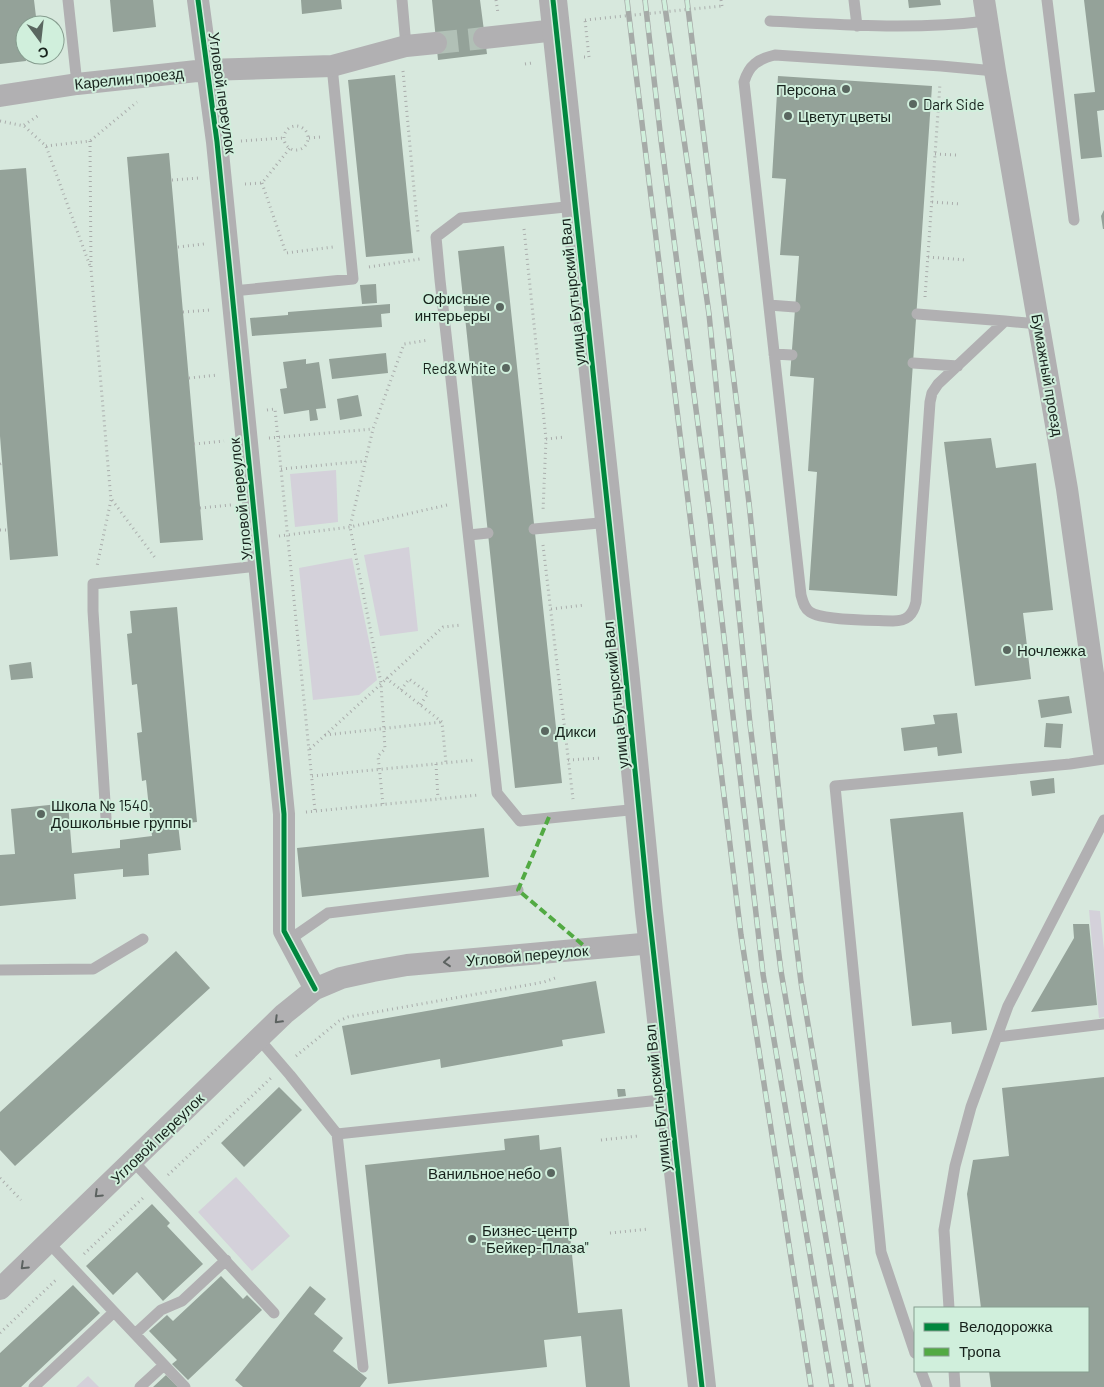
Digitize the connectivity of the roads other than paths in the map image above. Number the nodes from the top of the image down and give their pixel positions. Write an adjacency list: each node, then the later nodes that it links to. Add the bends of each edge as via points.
1 (68, 0): 17 (lane)
2 (198, 0): 15 (street, Угловой переулок)
3 (402, 0): 13 (lane)
4 (553, 0): 10 (street, улица Бутырский Вал)
5 (854, 0): 9 (lane)
6 (1047, 0): 20 (lane)
7 (985, 10): 9 (lane, via 943,26); 16 (street, Бумажный проезд)
8 (770, 21): 9 (lane)
9 (857, 26)
10 (556, 30): 11 (street); 19 (street, улица Бутырский Вал)
11 (484, 38)
12 (436, 43): 13 (street, Карелин проезд)
13 (405, 55): 14 (street, Карелин проезд)
14 (332, 66): 15 (street, Карелин проезд); 21 (lane, via 353,279)
15 (206, 70): 17 (street, Карелин проезд); 21 (street, Угловой переулок, via 217,142)
16 (995, 72): 22 (lane, via 774,55 762,58 750,68 744,82); 26 (street, Бумажный проезд)
17 (77, 84): 18 (street, Карелин проезд)
18 (0, 96)
19 (575, 206): 31 (street, улица Бутырский Вал); 34 (lane, via 461,218 436,237)
20 (1074, 220)
21 (232, 291): 35 (street, Угловой переулок)
22 (769, 305): 23 (lane); 27 (lane)
23 (795, 307)
24 (920, 315): 25 (lane)
25 (1005, 321): 26 (lane); 30 (lane)
26 (1039, 324): 36 (street, Бумажный проезд, via 1067,490)
27 (774, 354): 28 (lane); 30 (lane, via 801,596 803,604 812,613 828,617 902,621 914,612 930,402 938,384)
28 (792, 355)
29 (913, 363): 30 (lane)
30 (958, 366)
31 (610, 522): 32 (lane); 38 (street, улица Бутырский Вал)
32 (534, 529)
33 (488, 533): 34 (lane)
34 (469, 535): 38 (lane, via 497,793 520,821)
35 (259, 566): 39 (lane, via 93,584); 43 (street, Угловой переулок, via 284,814 284,931)
36 (1104, 752)
37 (1104, 759): 60 (lane, via 835,786 881,1252)
38 (639, 809): 44 (street, улица Бутырский Вал)
39 (106, 818)
40 (1104, 820): 48 (lane, via 1008,1006)
41 (518, 890): 43 (lane, via 328,913)
42 (143, 939): 45 (lane, via 93,968)
43 (289, 940): 46 (street, Угловой переулок)
44 (653, 943): 46 (street, Угловой переулок, one-way to 46, via 407,965 341,978); 50 (street, улица Бутырский Вал)
45 (0, 970)
46 (315, 989): 49 (street, Угловой переулок, one-way to 49)
47 (1104, 1024): 48 (lane)
48 (997, 1037): 56 (lane, via 955,1166 944,1230)
49 (260, 1039): 51 (lane); 52 (street, Угловой переулок)
50 (670, 1099): 51 (lane); 68 (street, улица Бутырский Вал)
51 (337, 1134): 62 (lane)
52 (133, 1161): 53 (street, Угловой переулок, one-way to 53); 54 (lane)
53 (48, 1242): 55 (street, Угловой переулок, one-way to 55); 57 (lane)
54 (226, 1260): 58 (lane); 59 (lane, via 182,1301 161,1310)
55 (0, 1289)
56 (949, 1307)
57 (114, 1312): 59 (lane); 65 (lane)
58 (274, 1313)
59 (135, 1334): 61 (lane)
60 (914, 1350)
61 (164, 1365): 66 (lane); 67 (lane)
62 (363, 1367)
63 (921, 1372): 69 (lane)
64 (954, 1372): 70 (lane)
65 (34, 1387)
66 (140, 1387)
67 (185, 1387)
68 (702, 1387)
69 (927, 1387)
70 (955, 1387)

